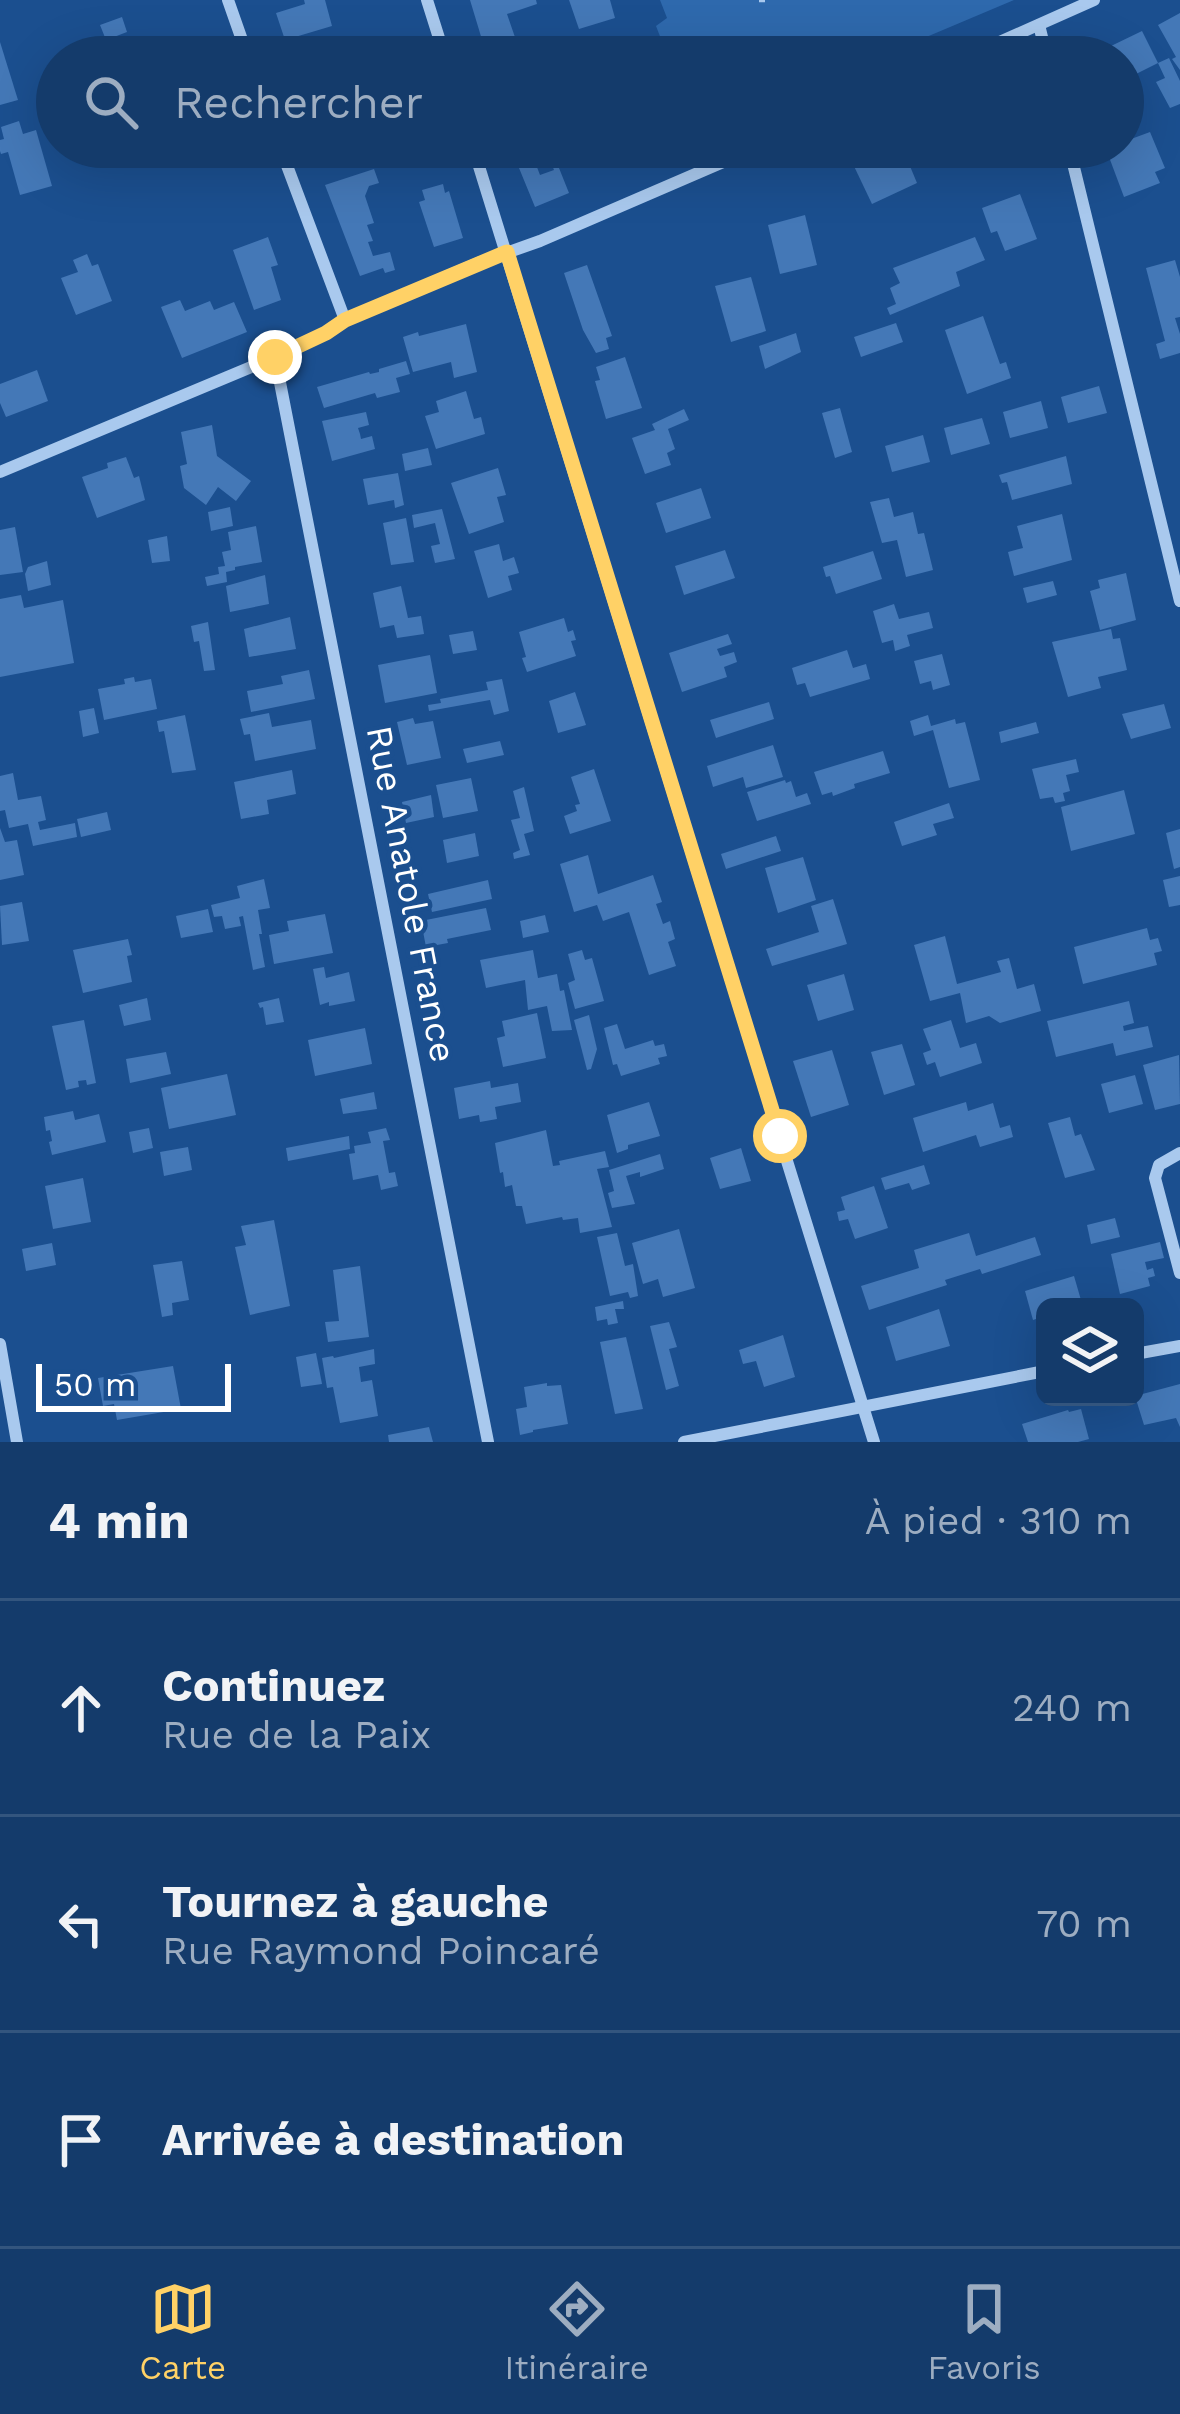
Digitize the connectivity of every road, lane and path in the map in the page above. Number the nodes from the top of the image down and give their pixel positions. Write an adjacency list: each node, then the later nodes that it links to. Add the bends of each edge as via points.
1 (228, 0): 7 (street)
2 (427, 0): 8 (street)
3 (759, 0): 4 (path)
4 (773, 0)
5 (1094, 0): 6 (street)
6 (1039, 26): 9 (street); 10 (street)
7 (241, 36)
8 (438, 36)
9 (1015, 36)
10 (1042, 36)
11 (288, 168): 16 (street)
12 (480, 168): 15 (street)
13 (710, 168): 15 (street)
14 (1074, 168): 19 (street)
15 (507, 252): 16 (street); 26 (street)
16 (345, 320): 17 (street)
17 (275, 357): 18 (street); 28 (street, Rue Anatole France)
18 (0, 472)
19 (1180, 601)
20 (1180, 1154): 21 (street, via 1159,1165 1155,1178)
21 (1180, 1273)
22 (0, 1344): 27 (street)
23 (1180, 1346): 24 (street)
24 (1144, 1352)
25 (1036, 1373): 26 (street)
26 (863, 1406): 29 (street); 30 (street)
27 (17, 1442)
28 (488, 1442)
29 (685, 1442)
30 (874, 1442)

